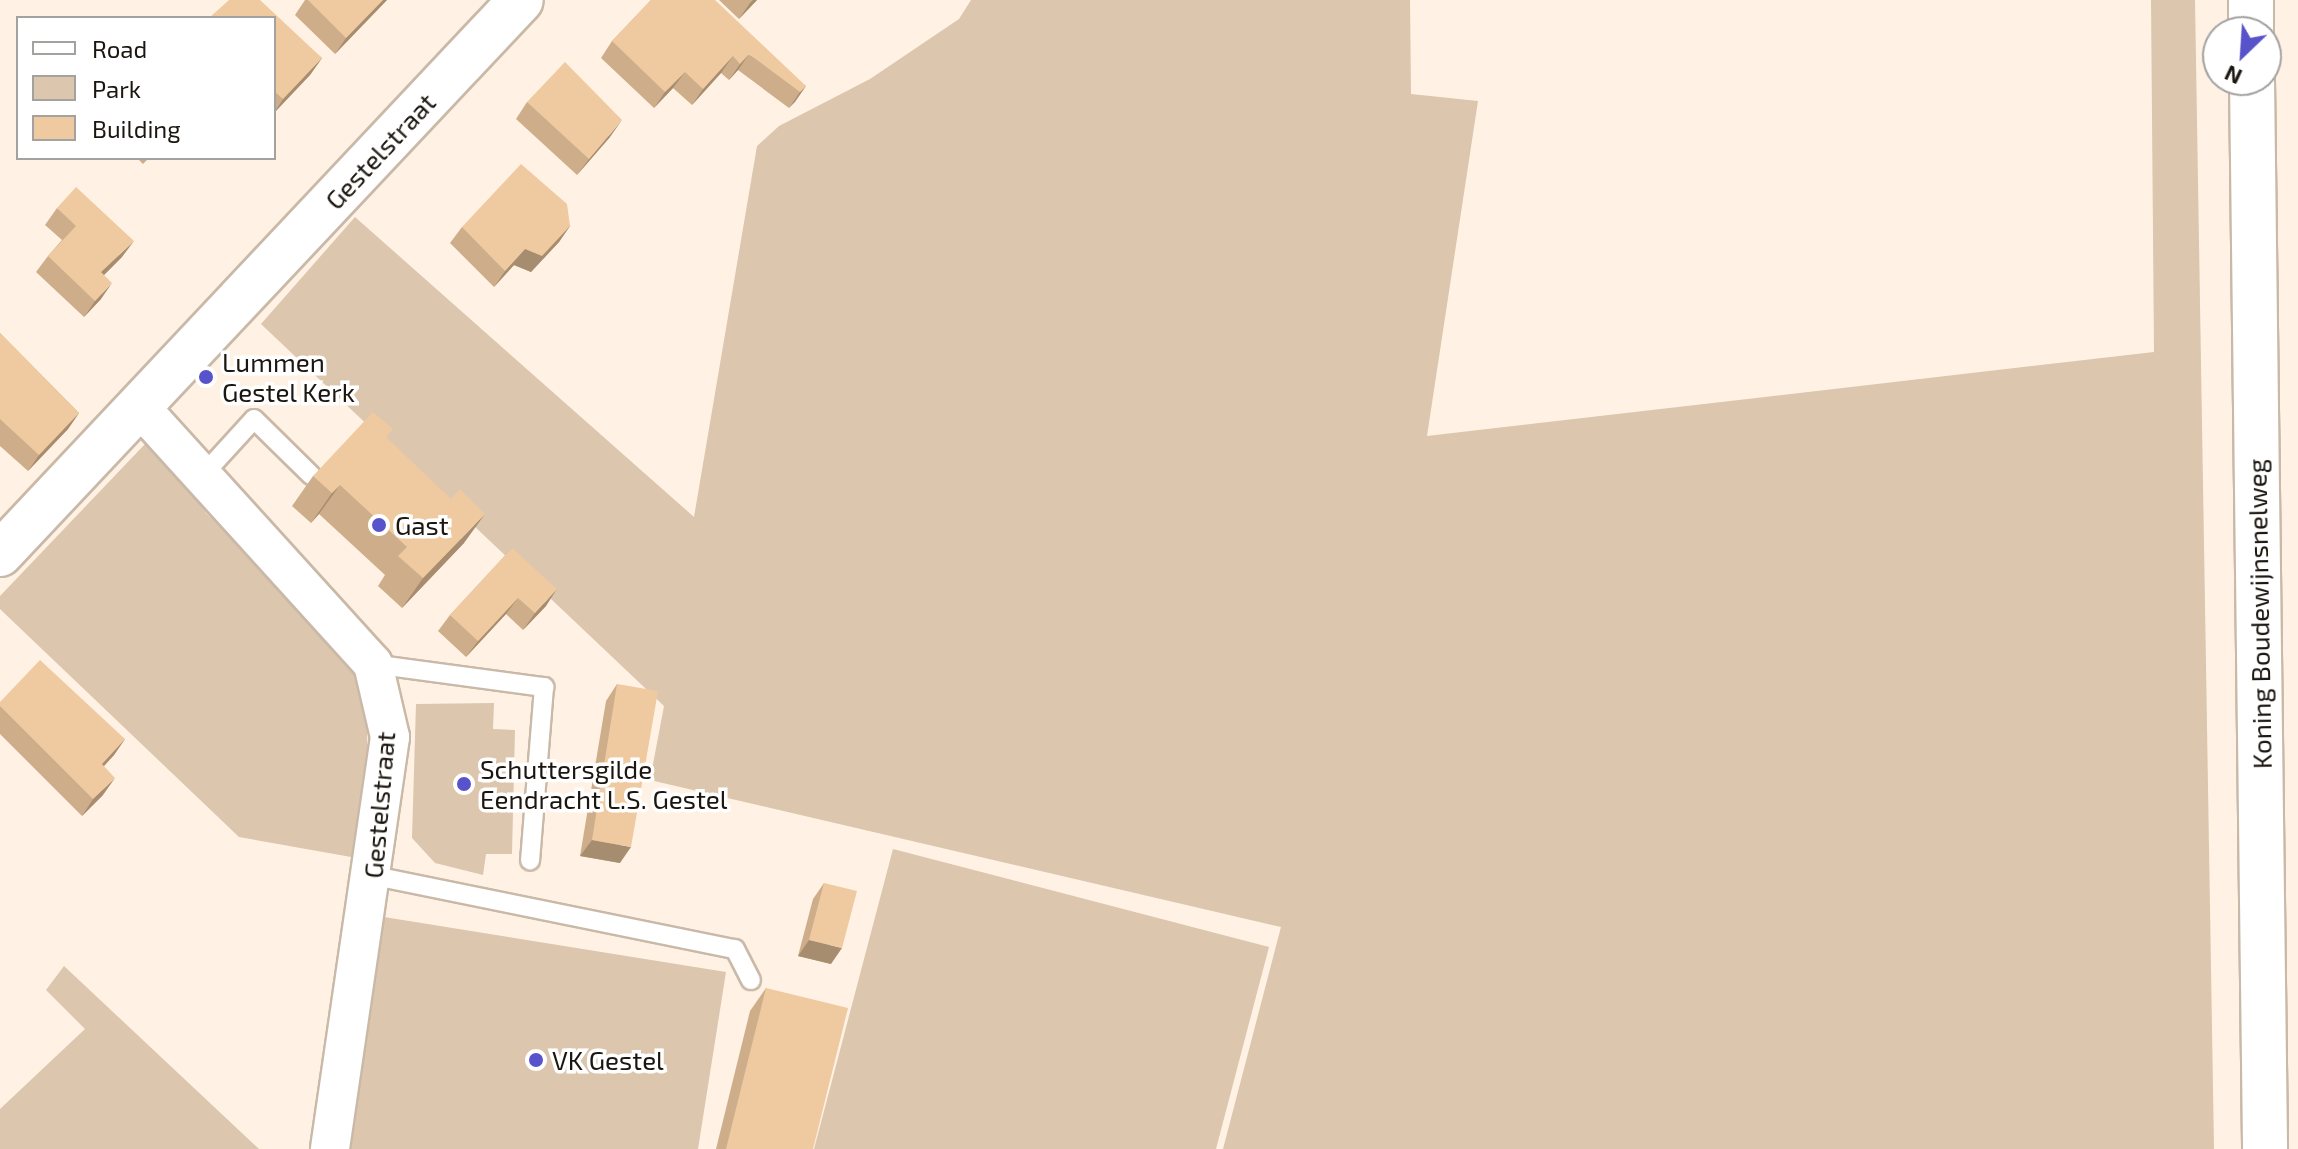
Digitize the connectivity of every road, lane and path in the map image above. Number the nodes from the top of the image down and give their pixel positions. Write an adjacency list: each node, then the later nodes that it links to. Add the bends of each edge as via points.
1 (521, 0): 3 (main road, Gestelstraat)
2 (2252, 96): 12 (main road, Koning Boudewijnsnelweg)
3 (139, 406): 5 (street, Gestelstraat); 6 (main road, Gestelstraat)
4 (311, 475): 5 (lane, via 254,419)
5 (202, 476): 7 (street, Gestelstraat)
6 (0, 554)
7 (373, 664): 8 (lane, via 544,687); 9 (street, Gestelstraat, via 390,737)
8 (530, 860)
9 (375, 876): 10 (lane, via 735,949); 11 (street, Gestelstraat)
10 (751, 980)
11 (330, 1149)
12 (2265, 1149)

